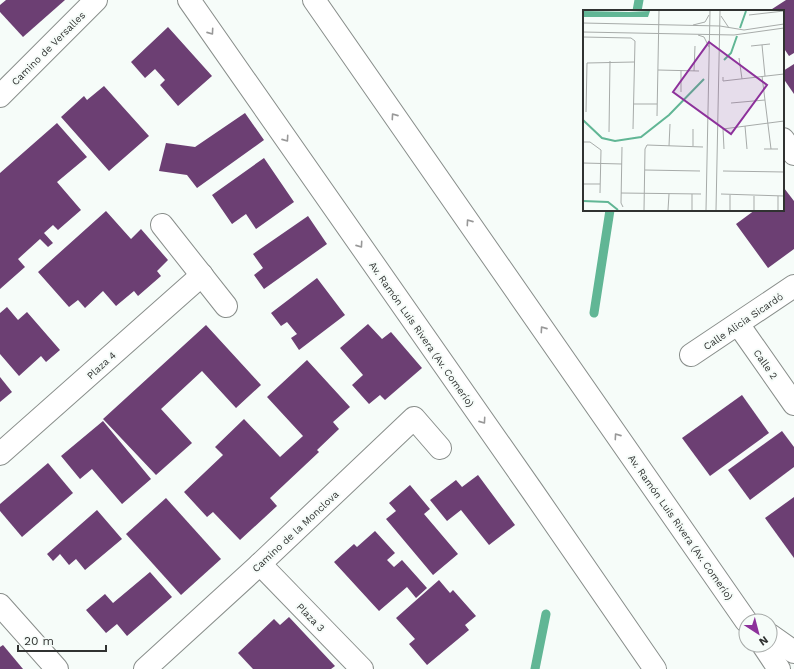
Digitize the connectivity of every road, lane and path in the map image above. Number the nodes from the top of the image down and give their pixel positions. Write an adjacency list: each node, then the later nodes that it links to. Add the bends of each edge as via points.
1 (96, 0): 4 (main road, Camino de Versalles)
2 (189, 0): 25 (main road, Av. Ramón Luis Rivera (Av. Comerío), one-way to 25)
3 (314, 0): 18 (main road, Av. Ramón Luis Rivera (Av. Comerío), one-way to 3)
4 (0, 96)
5 (784, 140): 6 (main road)
6 (794, 154)
7 (162, 225): 8 (main road)
8 (202, 275): 10 (main road); 15 (main road, Plaza 4)
9 (794, 286): 11 (main road, Calle Alicia Sicardó)
10 (226, 306)
11 (738, 324): 12 (main road, Calle Alicia Sicardó); 13 (main road, Calle 2)
12 (691, 355)
13 (794, 404)
14 (440, 448): 16 (main road, Camino de la Monclova, via 414,418)
15 (0, 454)
16 (260, 564): 23 (main road, Camino de la Monclova); 24 (main road, Plaza 3)
17 (0, 606): 22 (main road)
18 (741, 613)
19 (778, 641): 20 (main road)
20 (794, 652)
21 (768, 653): 26 (main road)
22 (57, 669)
23 (145, 669)
24 (362, 669)
25 (655, 669)
26 (779, 669)

